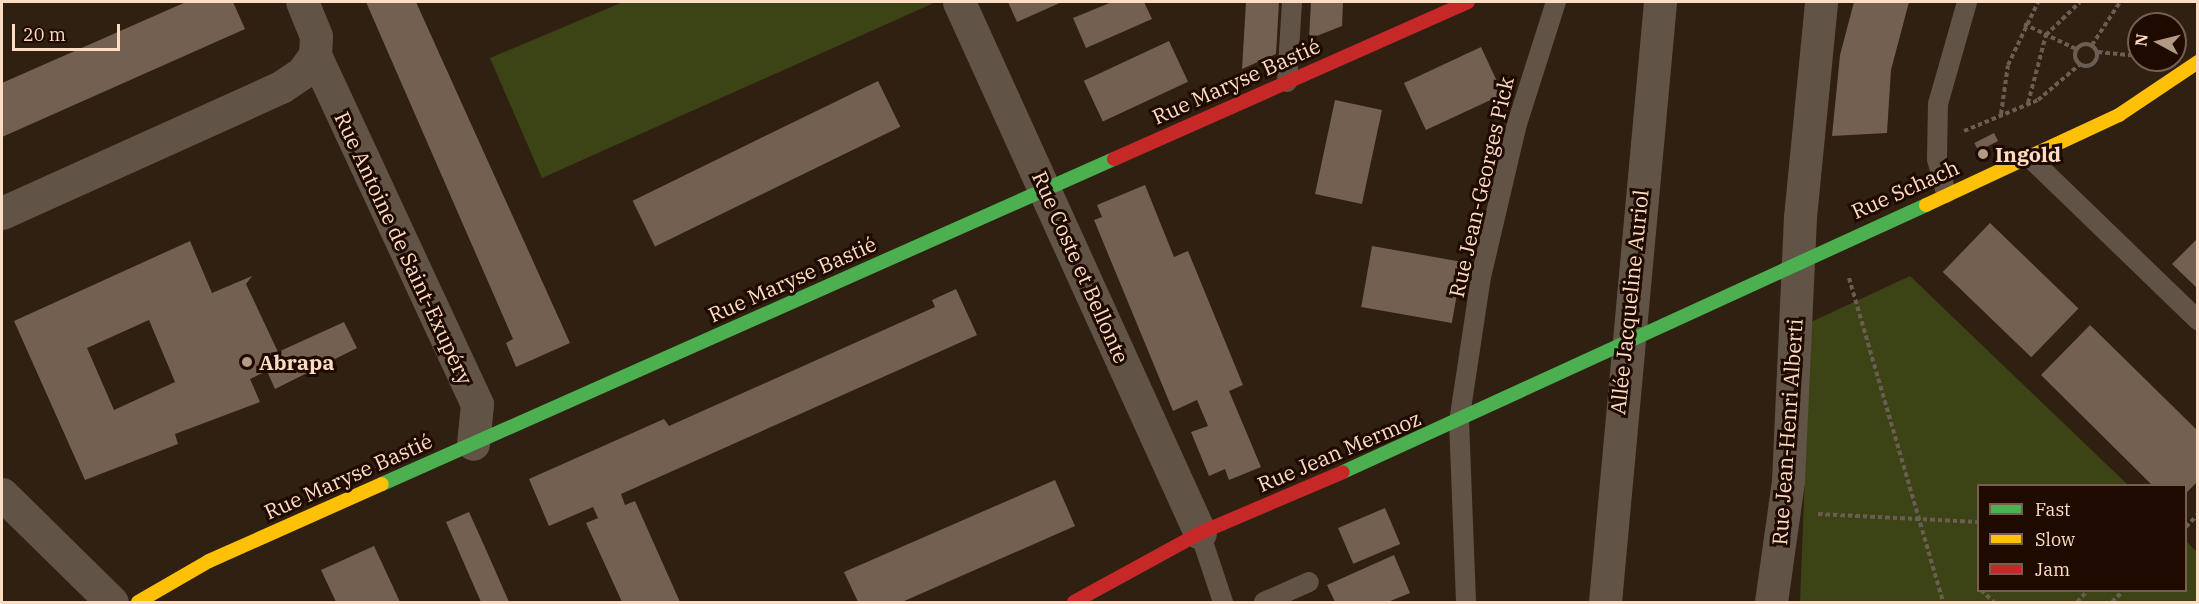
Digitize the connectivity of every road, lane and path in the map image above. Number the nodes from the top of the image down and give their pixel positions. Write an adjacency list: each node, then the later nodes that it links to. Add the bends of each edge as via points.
1 (302, 2): 17 (street, Rue Antoine de Saint-Exupéry, via 316,36)
2 (959, 2): 27 (street, Rue Coste et Bellonte)
3 (1292, 2): 21 (lane)
4 (1468, 2): 21 (street, Rue Maryse Bastié)
5 (1556, 2): 34 (lane, Rue Jean-Georges Pick, via 1496,210)
6 (1660, 2): 33 (street, Allée Jacqueline Auriol)
7 (1821, 2): 31 (street, Rue Jean-Henri Alberti)
8 (1967, 2): 25 (lane, via 1948,55)
9 (2038, 2): 12 (path)
10 (2080, 2): 13 (path)
11 (2120, 2): 14 (path)
12 (2024, 24): 13 (path); 24 (path, via 2008,65)
13 (2046, 35): 15 (path); 23 (path)
14 (2092, 45): 15 (path); 16 (path)
15 (2076, 49): 19 (path)
16 (2098, 52): 18 (path); 19 (path, via 2089,67)
17 (315, 55): 29 (street, via 281,87); 35 (street, Rue Antoine de Saint-Exupéry, via 477,404)
18 (2127, 55)
19 (2079, 65): 23 (path)
20 (2190, 68): 22 (lane); 26 (street, Rue Schach, via 2119,115)
21 (1287, 82): 27 (street, Rue Maryse Bastié)
22 (2198, 89)
23 (2027, 104): 24 (path)
24 (2001, 115): 25 (path)
25 (1936, 144): 28 (lane)
26 (2029, 157): 28 (street, Rue Schach); 32 (lane)
27 (1046, 189): 35 (street, Rue Maryse Bastié); 42 (street, Rue Coste et Bellonte)
28 (1946, 193): 30 (street, Rue Schach)
29 (2, 213)
30 (1836, 244): 31 (street, Rue Schach); 39 (path)
31 (1798, 261): 33 (street, Rue Schach); 37 (street, Rue Jean-Henri Alberti)
32 (2198, 320)
33 (1625, 344): 34 (street, Rue Jean Mermoz); 52 (street, Allée Jacqueline Auriol)
34 (1459, 422): 42 (street, Rue Jean Mermoz); 51 (lane, Rue Jean-Georges Pick)
35 (473, 444): 47 (street, Rue Maryse Bastié, via 209,561)
36 (2, 494): 46 (street)
37 (1785, 512): 39 (path); 53 (street, Rue Jean-Henri Alberti)
38 (2198, 514): 41 (path)
39 (1920, 519): 40 (path); 54 (path)
40 (1977, 522)
41 (2187, 526)
42 (1200, 533): 48 (street, Rue Jean Mermoz); 49 (lane)
43 (1309, 582): 50 (lane)
44 (1982, 592): 55 (path)
45 (2123, 592): 56 (path)
46 (112, 603)
47 (138, 603)
48 (1074, 603)
49 (1223, 603)
50 (1264, 603)
51 (1466, 603)
52 (1605, 603)
53 (1771, 603)
54 (1943, 603)
55 (1994, 603)
56 (2112, 603)

